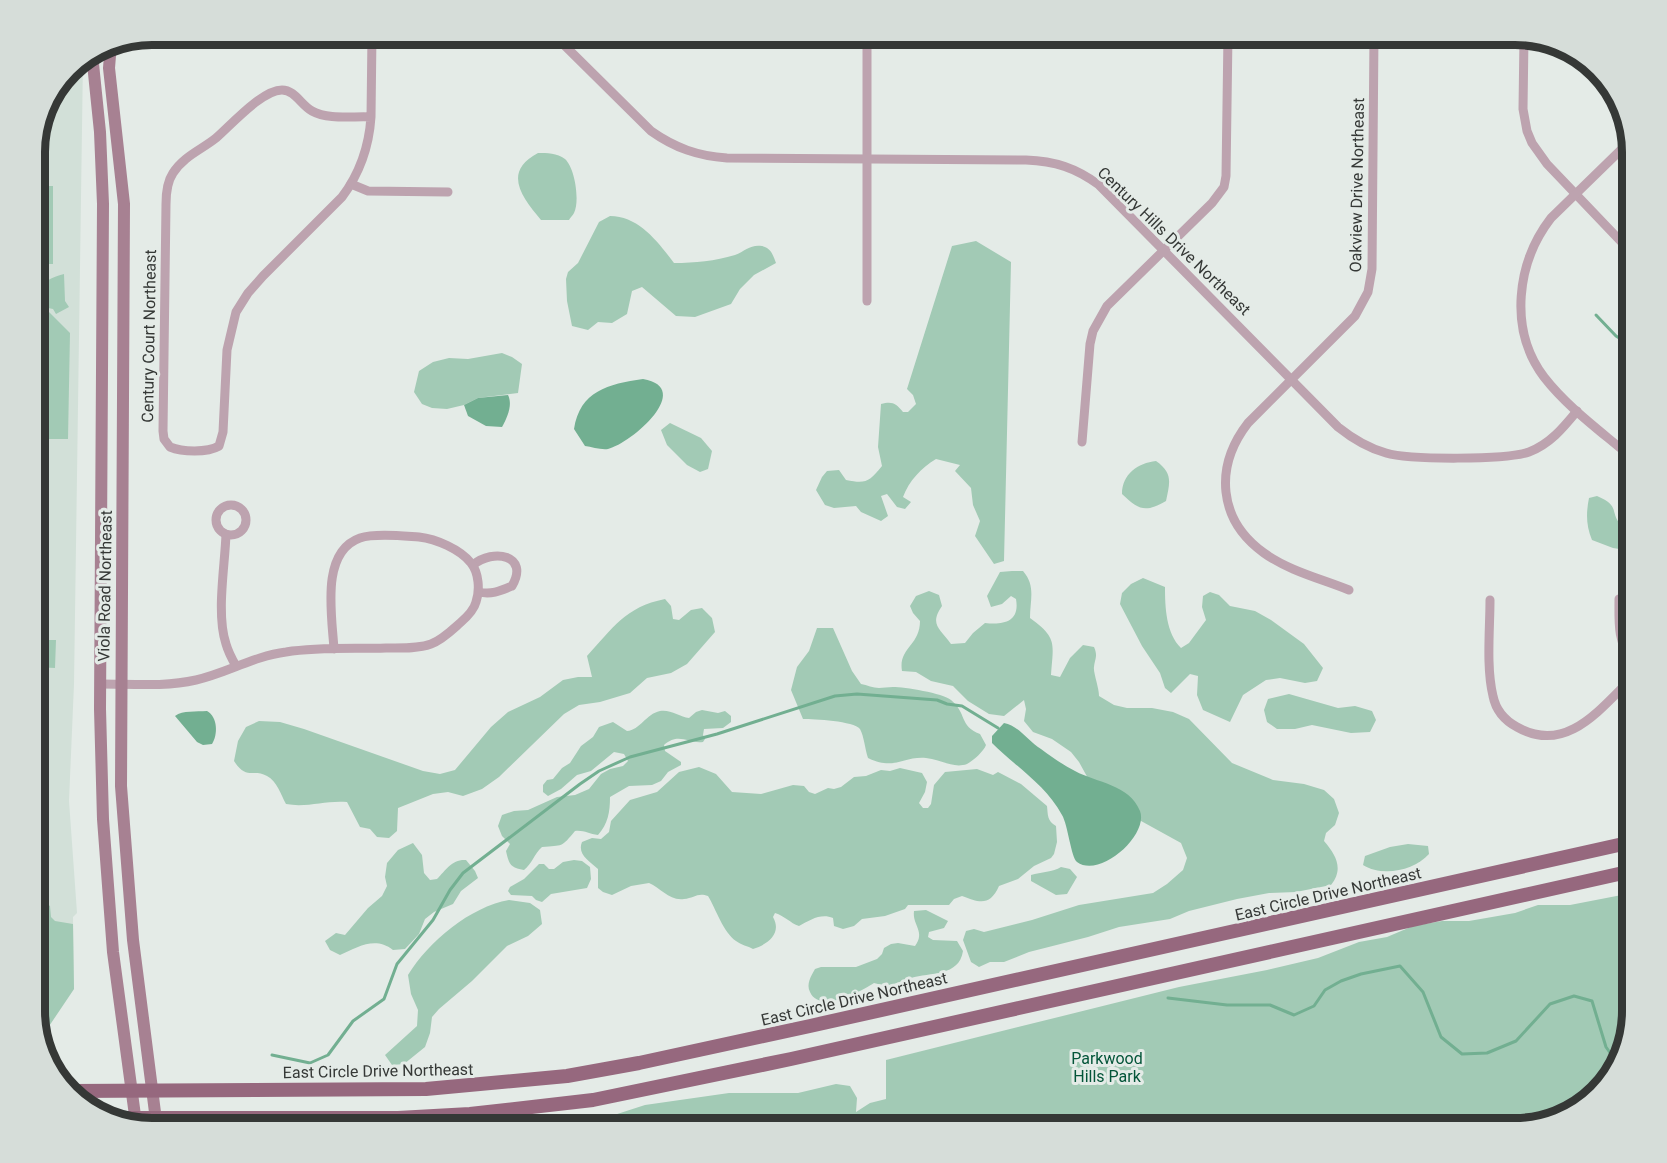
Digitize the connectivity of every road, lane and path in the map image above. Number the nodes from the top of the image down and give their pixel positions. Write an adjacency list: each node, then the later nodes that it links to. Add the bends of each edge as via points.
1 (372, 45): 9 (street)
2 (564, 45): 11 (street, Century Hills Drive Northeast, via 651,131 692,153 727,159)
3 (867, 45): 11 (street)
4 (1228, 45): 16 (street, via 1224,187)
5 (1374, 45): 18 (street, Oakview Drive Northeast, via 1372,269 1368,292 1354,316)
6 (1524, 46): 14 (street, via 1523,109 1527,131 1538,154)
7 (110, 54): 32 (main road, Viola Road Northeast, via 124,204)
8 (93, 63): 31 (main road, Viola Road Northeast, via 103,204)
9 (371, 117): 12 (street, via 366,149); 12 (street, Century Court Northeast, via 318,114 292,92 277,91 194,151 173,173 166,191 163,402 163,436 170,447 207,450 219,446 224,432 228,339 236,312 263,276)
10 (1622, 149): 14 (street)
11 (867, 160): 16 (street, Century Hills Drive Northeast, via 1026,159 1062,165 1099,185); 17 (street)
12 (351, 184): 13 (street, via 368,191)
13 (448, 192)
14 (1576, 194): 15 (street); 19 (street, via 1551,218 1536,240 1525,270 1521,300 1524,331 1535,362 1554,389)
15 (1622, 242)
16 (1164, 250): 18 (street, Century Hills Drive Northeast); 20 (street, via 1107,306 1093,331)
17 (867, 301)
18 (1293, 380): 19 (street, Century Hills Drive Northeast, via 1349,435 1374,449 1404,457 1523,454 1551,439); 24 (street, Oakview Drive Northeast, via 1238,436 1226,465 1227,496 1237,524 1265,554)
19 (1577, 411): 21 (street)
20 (1083, 442)
21 (1622, 449)
22 (226, 534): 30 (street, via 222,616 226,644)
23 (473, 565): 25 (street); 25 (street, via 479,559 503,556 512,560 518,571 512,586 486,594); 29 (street, via 446,545 424,538 361,538 348,545 337,559 331,592)
24 (1350, 590)
25 (478, 591): 29 (street, via 469,615 445,637 430,644 412,648)
26 (1618, 599): 28 (street, via 1618,634)
27 (1490, 600): 33 (street, via 1490,684 1504,720 1528,734 1550,736 1572,731)
28 (1622, 645)
29 (334, 649): 30 (street, via 285,652)
30 (236, 666): 32 (street, via 196,680)
31 (100, 684): 32 (street); 36 (main road, Viola Road Northeast, via 105,860)
32 (120, 684): 37 (main road, Viola Road Northeast, via 123,831)
33 (1622, 688)
34 (1622, 844): 37 (main road, East Circle Drive Northeast, via 810,1026 567,1076 426,1089)
35 (1622, 873): 39 (main road, via 639,1091)
36 (131, 1090): 37 (main road, East Circle Drive Northeast); 38 (main road, East Circle Drive Northeast); 40 (main road, Viola Road Northeast)
37 (152, 1090): 41 (main road, Viola Road Northeast)
38 (82, 1091)
39 (496, 1111): 42 (main road); 43 (street)
40 (134, 1116)
41 (156, 1118)
42 (398, 1118)
43 (497, 1118)

